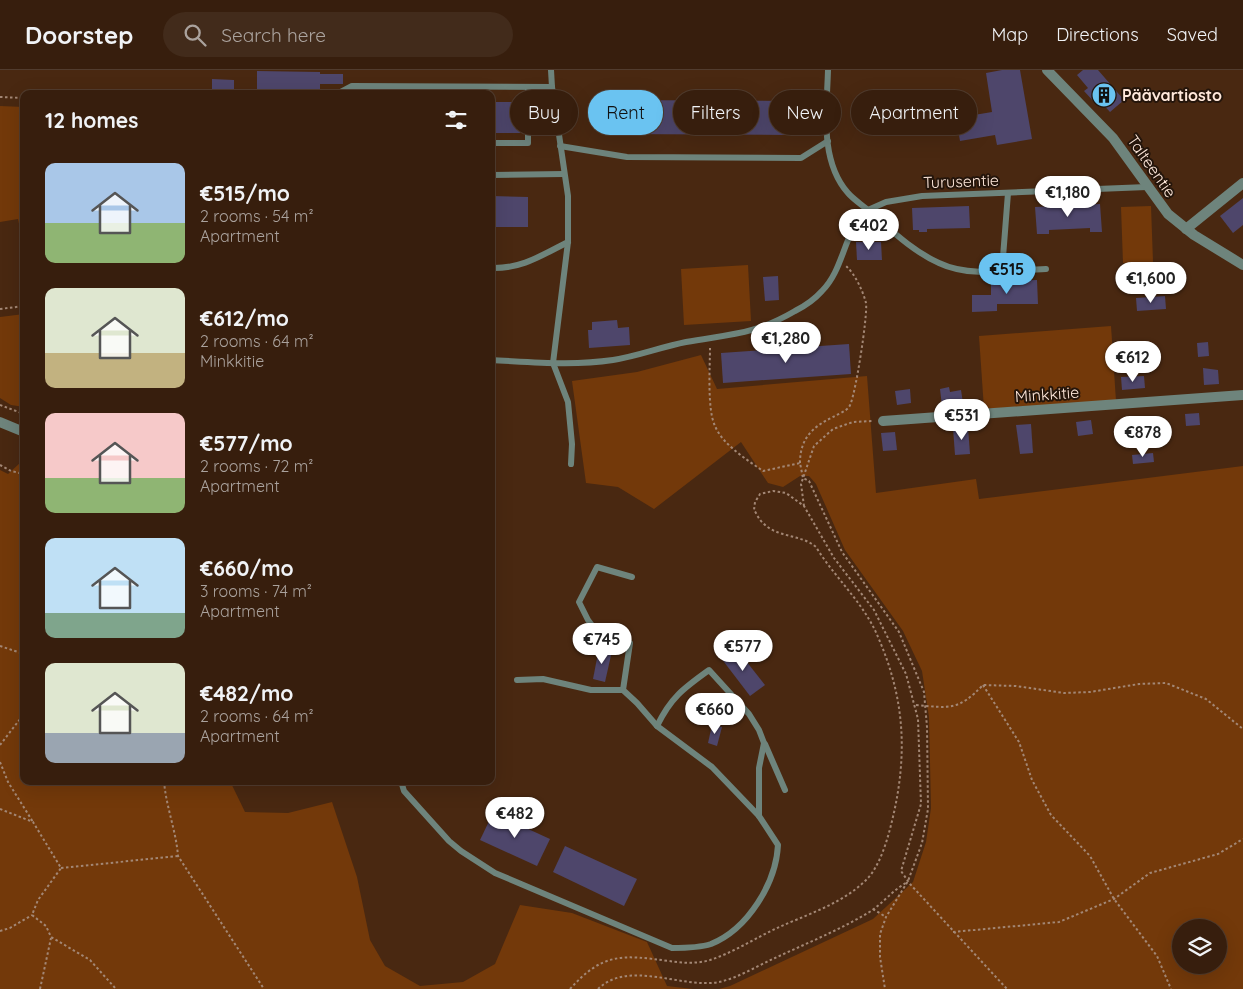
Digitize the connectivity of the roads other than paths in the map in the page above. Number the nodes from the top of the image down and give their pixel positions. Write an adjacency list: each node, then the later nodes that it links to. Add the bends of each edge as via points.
1 (551, 70): 5 (lane)
2 (828, 70): 7 (lane)
3 (1047, 70): 13 (street, Talteentie, via 1113,138)
4 (528, 87): 5 (lane); 6 (lane, via 352,86); 8 (lane, via 528,143)
5 (552, 87): 9 (lane)
6 (344, 90)
7 (828, 141): 9 (lane, via 801,158 627,157); 15 (lane, via 842,185)
8 (495, 143)
9 (560, 146): 10 (lane)
10 (564, 174): 11 (lane); 17 (lane, via 568,196)
11 (495, 175)
12 (1243, 183): 16 (street)
13 (1147, 186): 14 (lane, Turusentie); 16 (street, Talteentie, via 1168,214)
14 (1008, 193): 15 (lane, Turusentie, via 908,197); 20 (lane)
15 (868, 210): 20 (lane, via 908,244 939,264 970,271); 23 (lane, via 855,223 840,261 823,291 804,306 763,328 611,360)
16 (1186, 228): 18 (street, Talteentie)
17 (568, 242): 19 (lane, via 522,266); 23 (lane)
18 (1243, 265)
19 (495, 268)
20 (1002, 270): 21 (lane)
21 (1046, 270)
22 (495, 360): 23 (lane)
23 (553, 363): 28 (lane, via 568,402)
24 (1243, 395): 25 (street, Minkkitie)
25 (883, 421)
26 (0, 422): 27 (street)
27 (20, 430)
28 (571, 464)
29 (632, 577): 31 (lane, via 597,567 579,602 600,636 630,643)
30 (517, 680): 31 (lane, via 543,679 591,690)
31 (623, 690): 32 (lane)
32 (657, 726): 33 (lane, via 680,690 709,670 749,714); 36 (lane, via 712,767)
33 (764, 743): 35 (lane); 36 (lane, via 759,768)
34 (402, 785): 36 (lane, via 448,841 495,873 672,948 695,948 712,943 740,924 768,888 778,845)
35 (785, 790)
36 (759, 816)

